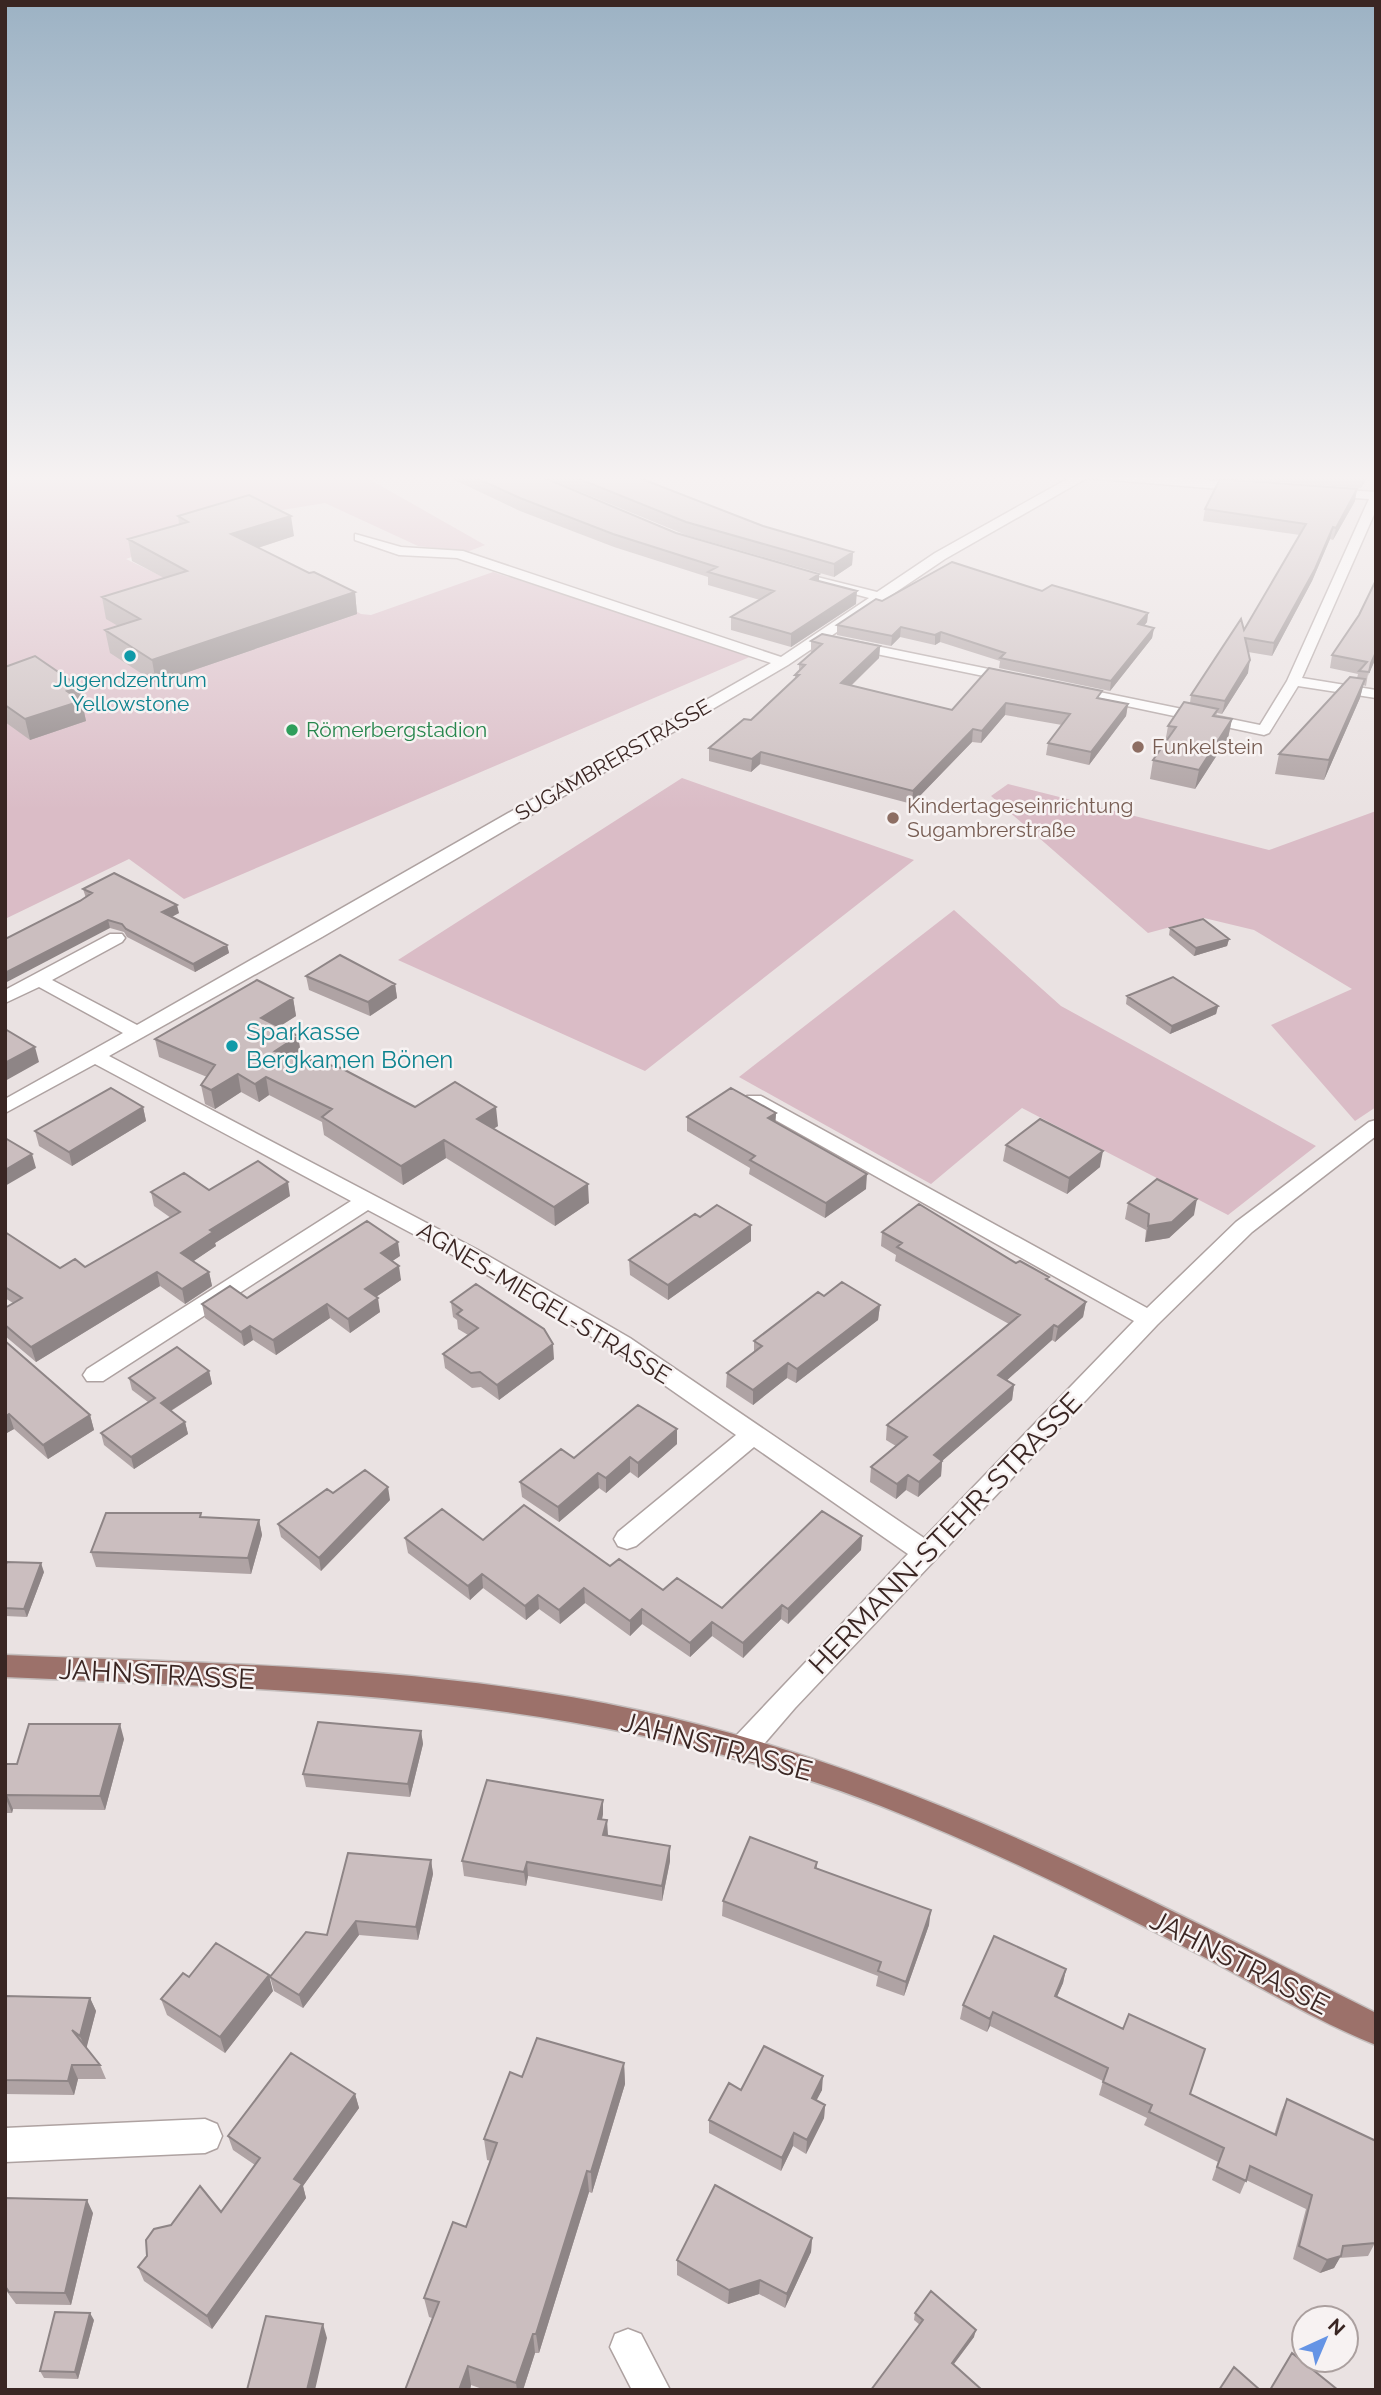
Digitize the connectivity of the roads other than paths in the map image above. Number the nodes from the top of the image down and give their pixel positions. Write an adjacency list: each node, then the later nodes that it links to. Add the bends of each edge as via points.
1 (554, 586): 7 (street)
2 (839, 586): 5 (street)
3 (896, 586): 5 (street, SUGAMBRERSTRASSE)
4 (1336, 586): 8 (street)
5 (879, 597): 6 (street, SUGAMBRERSTRASSE)
6 (819, 638): 7 (street, SUGAMBRERSTRASSE); 9 (street)
7 (783, 662): 15 (street, SUGAMBRERSTRASSE, via 316,933)
8 (1294, 681): 10 (street, via 1264,730); 11 (street)
9 (1035, 682)
10 (1062, 688)
11 (1376, 694)
12 (116, 938): 13 (street)
13 (39, 980): 14 (street); 15 (street)
14 (5, 998)
15 (135, 1032): 16 (street, SUGAMBRERSTRASSE)
16 (94, 1056): 18 (street, SUGAMBRERSTRASSE); 20 (street, AGNES-MIEGEL-STRASSE)
17 (754, 1100): 21 (street)
18 (5, 1107)
19 (1376, 1126): 21 (street, HERMANN-STEHR-STRASSE, via 1244,1227)
20 (368, 1200): 22 (street); 23 (street, AGNES-MIEGEL-STRASSE, via 622,1343)
21 (1149, 1319): 25 (street, HERMANN-STEHR-STRASSE)
22 (95, 1375)
23 (753, 1434): 24 (street); 25 (street, AGNES-MIEGEL-STRASSE)
24 (627, 1539)
25 (927, 1554): 27 (street, HERMANN-STEHR-STRASSE)
26 (5, 1666): 27 (main road, JAHNSTRASSE, via 368,1685 480,1696 596,1713)
27 (743, 1749): 28 (main road, JAHNSTRASSE, via 928,1812 1100,1891)
28 (1376, 2030)
29 (205, 2136): 30 (street)
30 (5, 2145)
31 (628, 2347): 32 (street)
32 (652, 2390)

